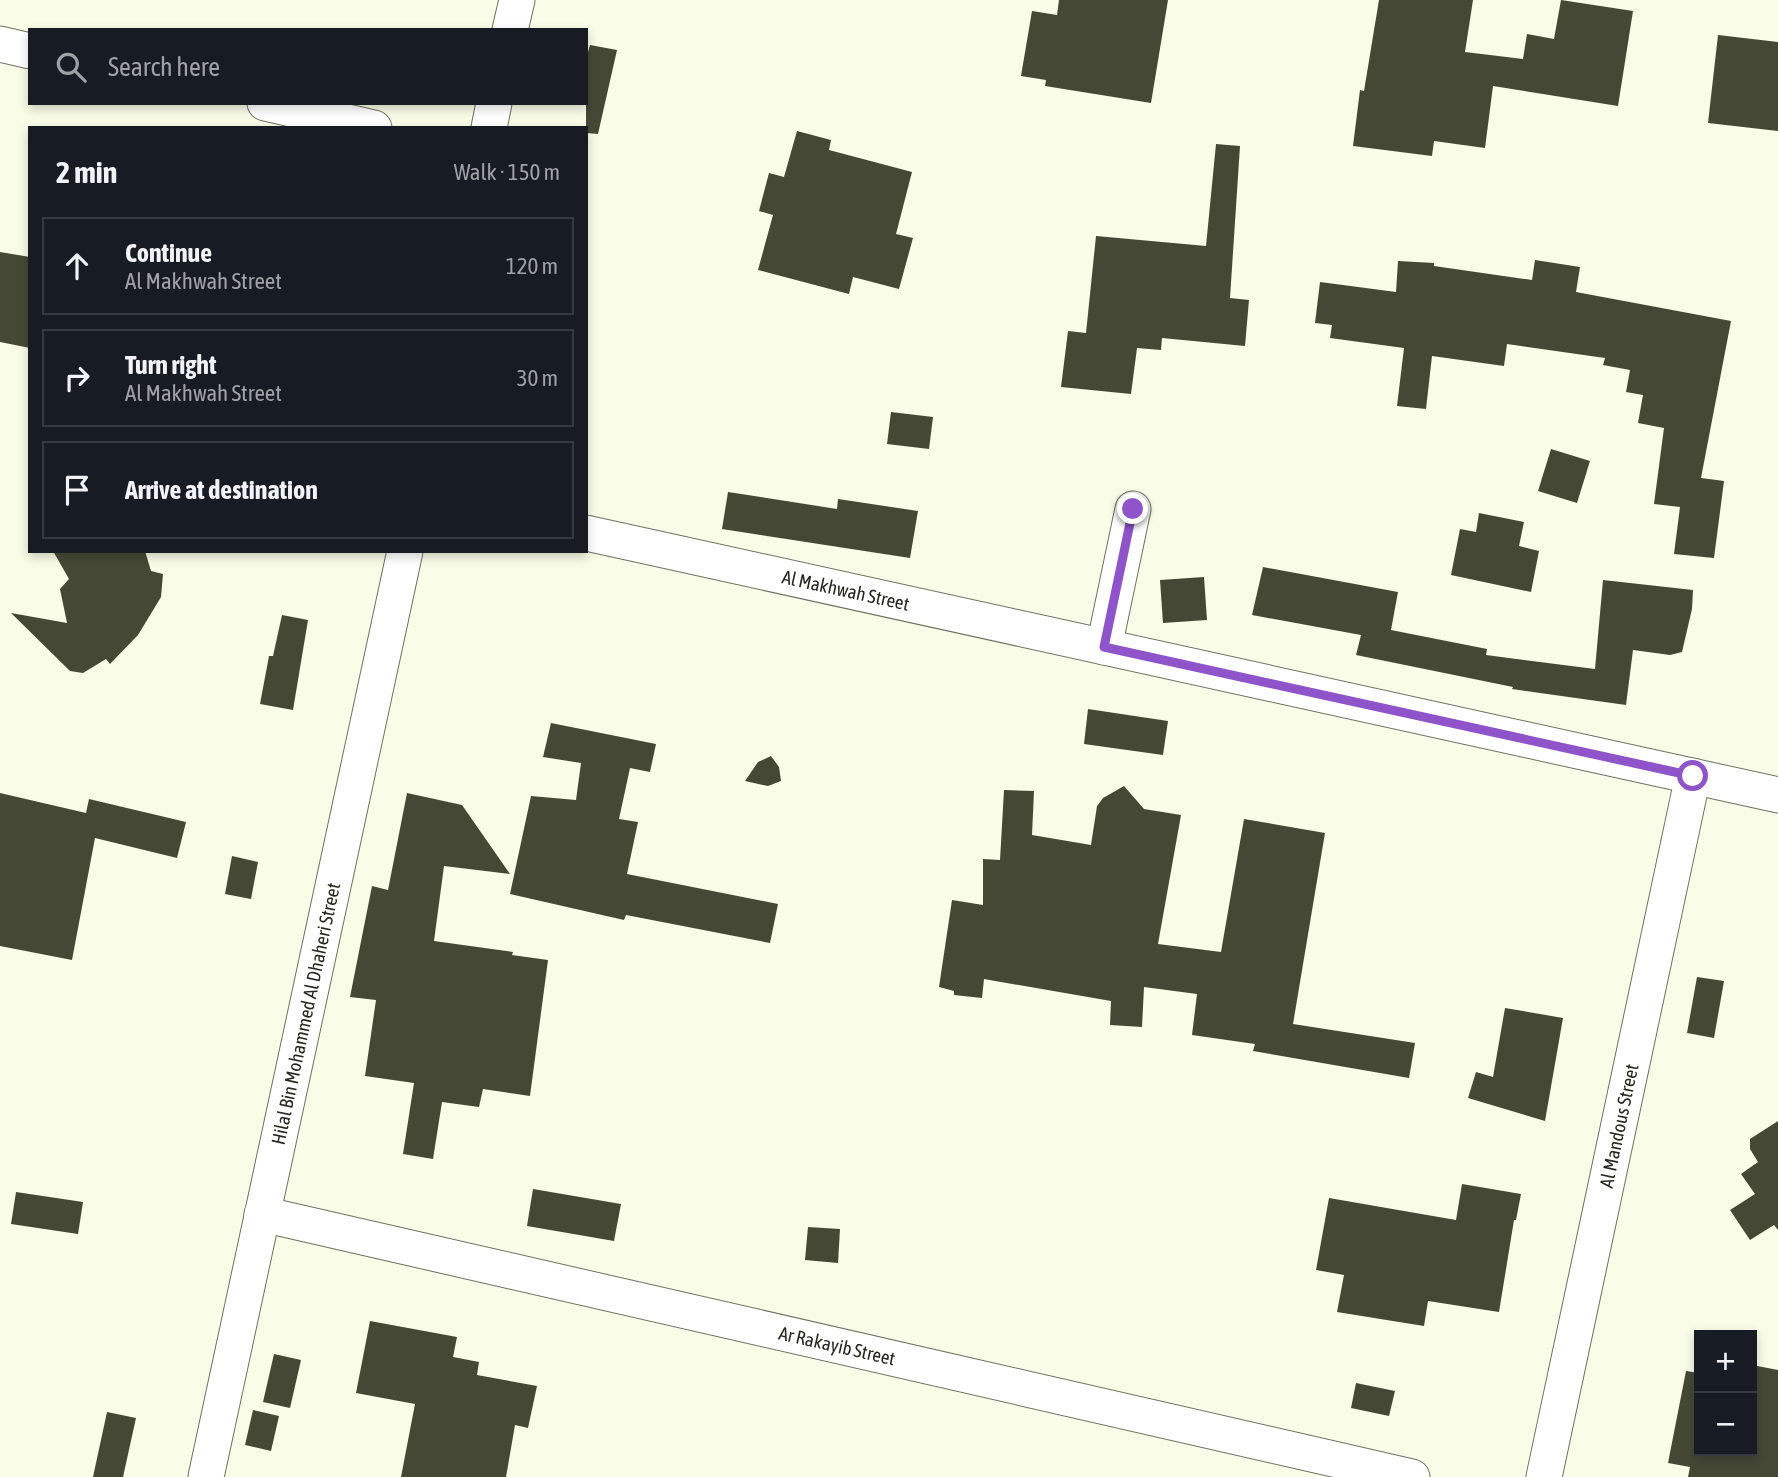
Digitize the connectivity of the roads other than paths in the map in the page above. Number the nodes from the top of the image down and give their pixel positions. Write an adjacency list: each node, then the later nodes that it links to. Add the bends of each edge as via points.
1 (517, 0): 2 (street)
2 (510, 28)
3 (0, 44): 4 (street)
4 (28, 51)
5 (274, 105): 7 (street)
6 (494, 105): 8 (street)
7 (365, 126)
8 (489, 126)
9 (1133, 509): 12 (street)
10 (588, 533): 12 (street, Al Makhwah Street)
11 (405, 553): 15 (street, Hilal Bin Mohammed Al Dhaheri Street)
12 (1104, 647): 13 (street, Al Makhwah Street)
13 (1693, 776): 14 (street, Al Makhwah Street); 18 (street, Al Mandous Street)
14 (1778, 795)
15 (262, 1214): 16 (street, Hilal Bin Mohammed Al Dhaheri Street); 17 (street, Ar Rakayib Street)
16 (206, 1477)
17 (1412, 1477)
18 (1544, 1477)

